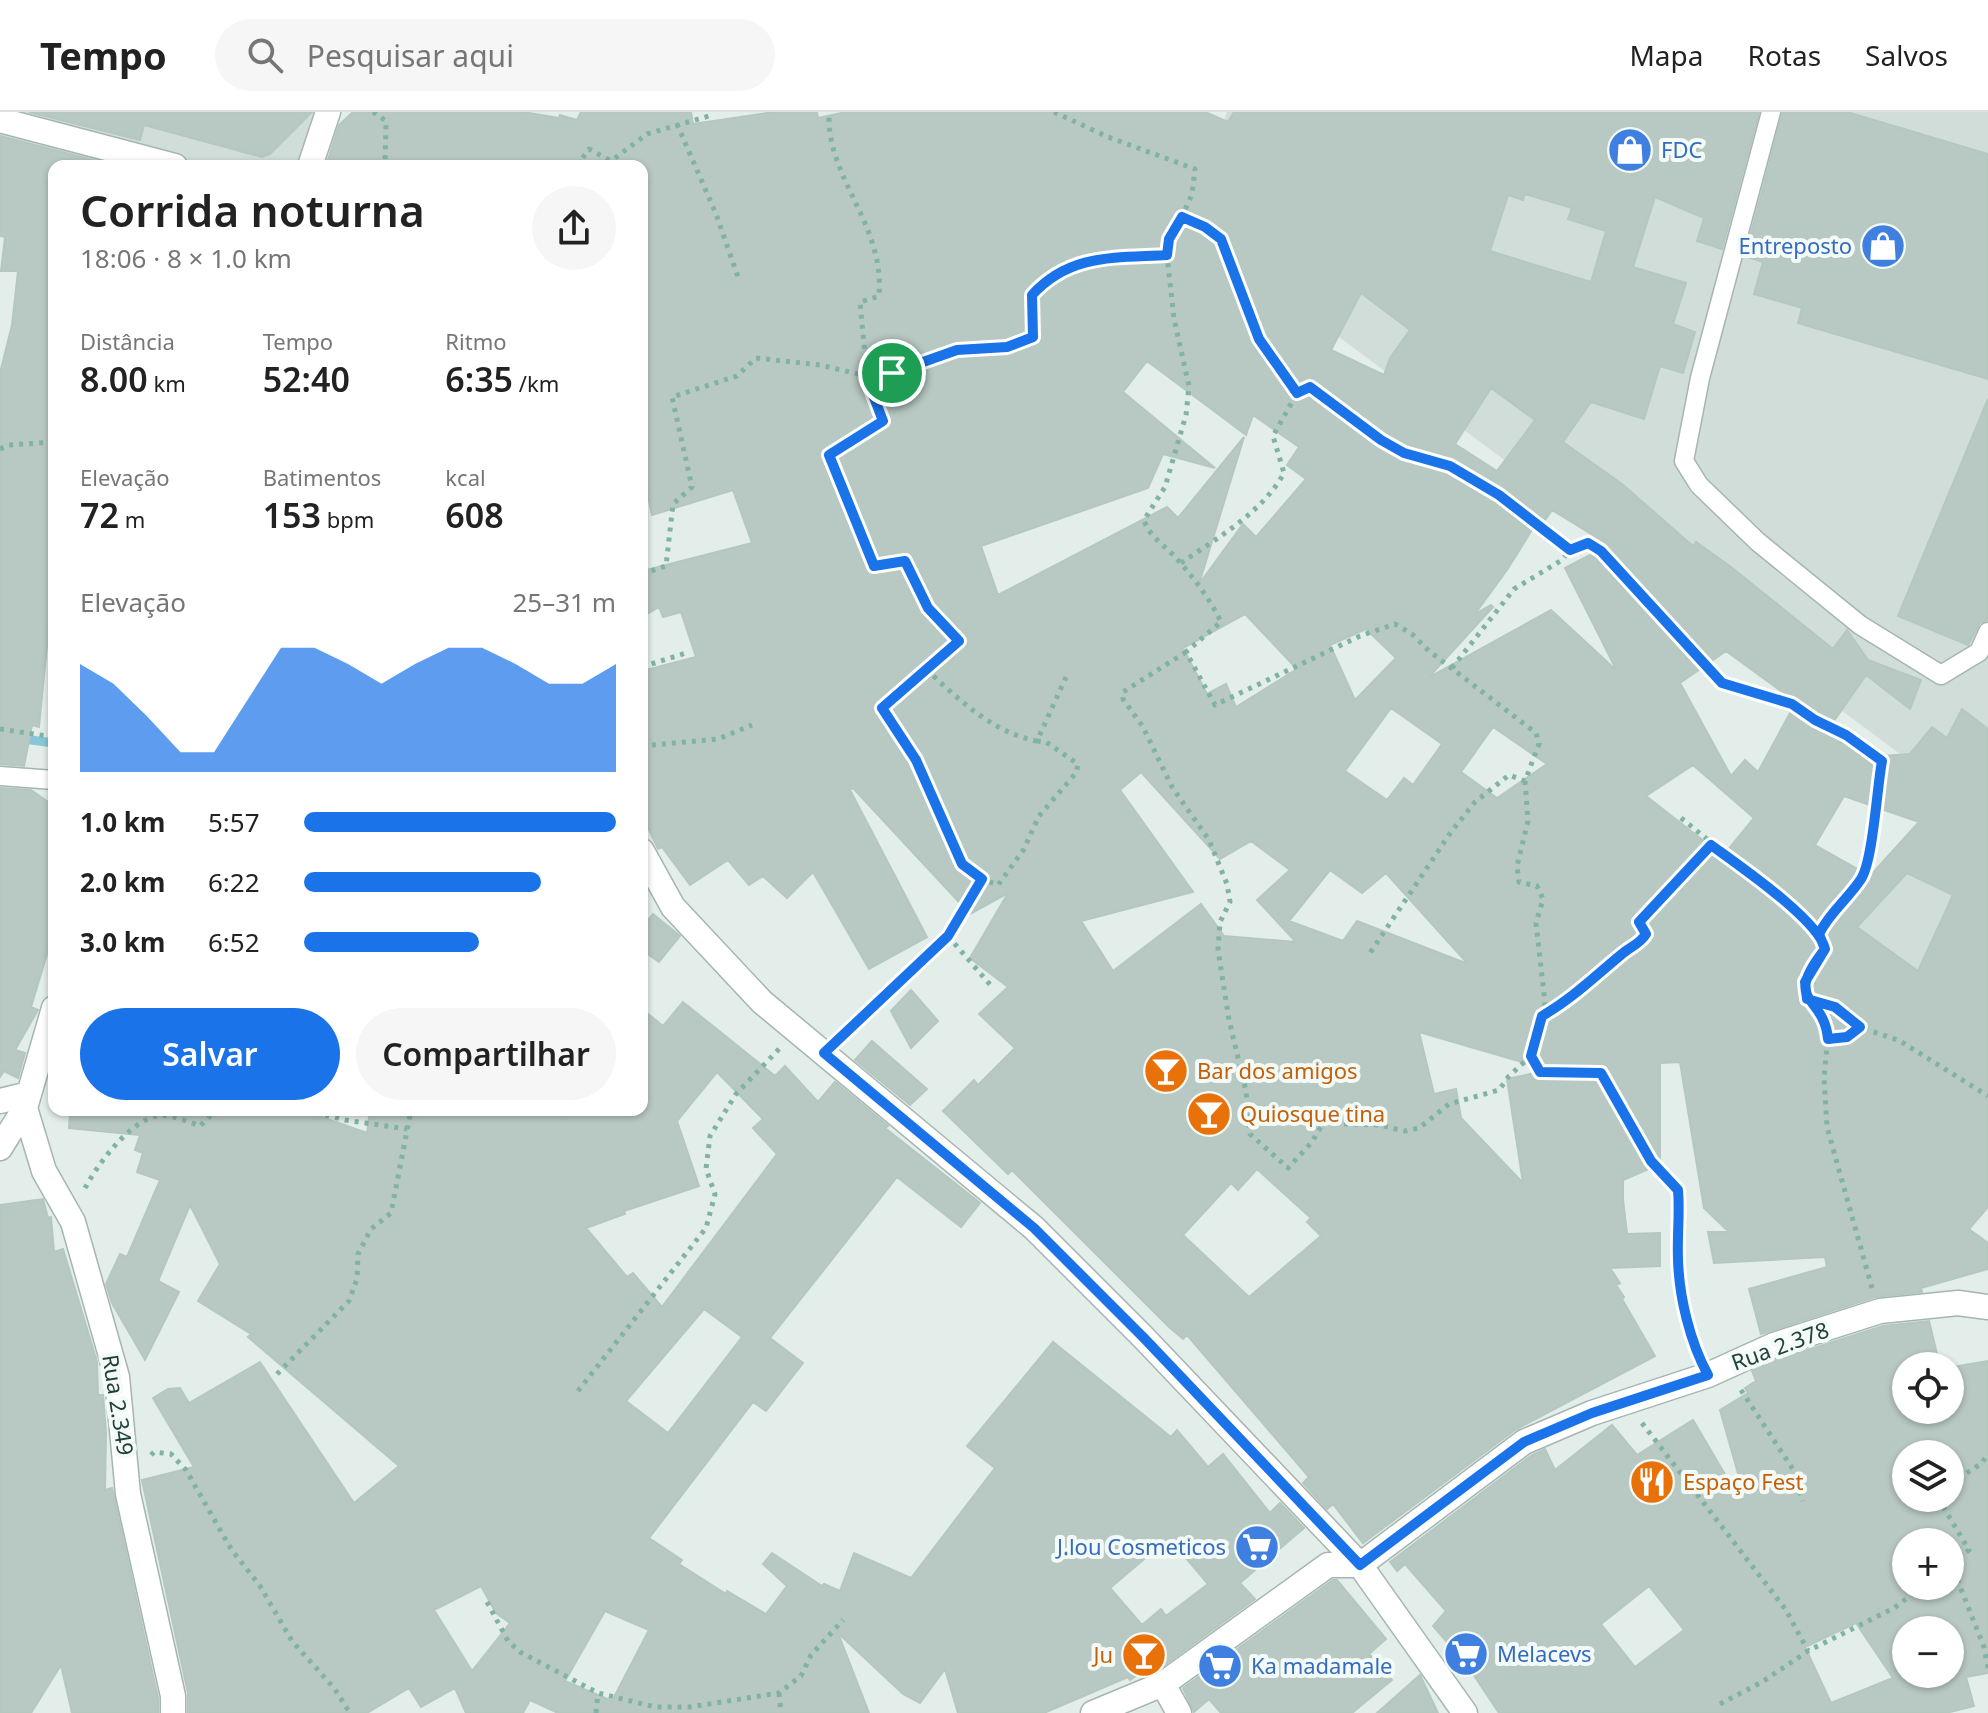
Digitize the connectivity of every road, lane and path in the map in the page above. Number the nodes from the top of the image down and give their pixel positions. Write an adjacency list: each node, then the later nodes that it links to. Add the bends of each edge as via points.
1 (328, 112): 10 (street)
2 (373, 112): 11 (path, via 386,121)
3 (710, 112): 8 (path, via 697,121)
4 (829, 112): 18 (path, via 838,165 870,230 881,273 879,296 860,302)
5 (1054, 112): 15 (path, via 1195,169)
6 (1771, 112): 25 (lane, via 1700,378 1684,461 1699,485 1769,551 1860,625 1941,675 1979,652)
7 (0, 120): 9 (street)
8 (677, 124): 14 (path, via 647,134); 17 (path)
9 (152, 160)
10 (312, 160)
11 (385, 160)
12 (581, 160): 13 (path, via 589,149)
13 (606, 160)
14 (615, 160)
15 (1182, 217): 16 (path, via 1169,239); 19 (path, via 1221,239 1259,339)
16 (1167, 255): 18 (path, via 1091,259 1062,271 1032,295 1033,337 1007,347 957,350); 23 (path, via 1189,386 1165,487 1144,520)
17 (738, 277)
18 (867, 378): 24 (path, via 820,365 756,358 737,376 672,397 692,487 673,504 666,566); 30 (path, via 883,421 829,455 874,566 905,561 928,608 959,641)
19 (1297, 393): 22 (path, via 1310,387 1404,453 1450,466 1499,495); 23 (path, via 1273,436 1284,473 1278,485 1234,526)
20 (48, 442): 21 (path)
21 (0, 449)
22 (1570, 550): 29 (path, via 1514,589); 44 (path, via 1588,543 1601,551 1722,683 1792,704 1882,761 1862,879)
23 (1181, 563): 27 (path, via 1221,622)
24 (648, 572)
25 (1988, 632)
26 (689, 652): 28 (path)
27 (1186, 652): 29 (path, via 1215,705 1395,624); 55 (path, via 1123,692 1123,699 1209,840 1227,884 1230,902 1220,922 1218,950 1250,1134 1288,1168 1323,1123 1419,1128 1449,1104 1499,1090)
28 (648, 665)
29 (1452, 668): 39 (path, via 1536,733 1539,744)
30 (926, 669): 35 (path, via 979,715 1004,731); 43 (path, via 882,708 916,760 962,864)
31 (1066, 677): 35 (path)
32 (752, 725): 36 (path, via 718,739)
33 (0, 729): 34 (path)
34 (48, 736)
35 (1037, 741): 43 (path, via 1078,764 1076,773 1039,816 998,885)
36 (648, 745)
37 (0, 776): 38 (lane)
38 (48, 780)
39 (1525, 781): 46 (path, via 1509,775 1475,802 1419,875); 49 (path, via 1528,821 1517,866 1519,882 1537,886 1543,899 1536,923)
40 (1681, 818): 41 (path)
41 (1711, 845): 44 (path); 49 (path, via 1639,922 1646,934 1642,941)
42 (648, 862): 52 (street, via 673,907 762,1002)
43 (982, 879): 45 (path)
44 (1819, 934): 48 (path, via 1825,949 1805,982)
45 (948, 936): 47 (path); 54 (path)
46 (1368, 956)
47 (993, 988)
48 (1807, 999): 50 (path, via 1835,1007); 53 (path, via 1822,1016)
49 (1542, 1016): 55 (path)
50 (1860, 1027): 53 (path, via 1847,1037); 56 (path, via 1900,1041)
51 (48, 1029): 58 (street)
52 (797, 1030): 54 (street); 69 (path, via 736,1094 710,1136 706,1169 715,1194 706,1228)
53 (1828, 1039): 66 (path, via 1827,1127)
54 (824, 1053): 75 (street, via 1034,1228)
55 (1531, 1056): 67 (path, via 1540,1072 1601,1073 1651,1161 1678,1190 1678,1261 1686,1312 1698,1358)
56 (1988, 1096)
57 (0, 1101): 58 (street)
58 (27, 1101): 63 (street); 64 (street, Rua 2.349, via 44,1171)
59 (210, 1116): 64 (path, via 200,1126 174,1117 151,1117 111,1148 86,1185)
60 (329, 1116): 62 (path)
61 (410, 1116): 62 (path)
62 (407, 1129): 68 (path, via 391,1213 371,1229 358,1254 349,1301)
63 (0, 1148)
64 (73, 1222): 73 (street, Rua 2.349, via 117,1377)
65 (1988, 1307): 66 (street, Rua 2.378, via 1958,1303)
66 (1880, 1311): 67 (street, Rua 2.378, via 1774,1345)
67 (1717, 1370): 70 (street, Rua 2.378); 74 (path, via 1800,1480)
68 (277, 1374)
69 (578, 1391)
70 (1627, 1403): 75 (street, Rua 2.378, via 1524,1442); 80 (path, via 1786,1610)
71 (1988, 1453): 72 (path)
72 (1964, 1475)
73 (128, 1494): 86 (street, Rua 2.349); 87 (path, via 154,1452 171,1454 292,1641)
74 (1803, 1501)
75 (1360, 1565): 82 (street, Rua 2.378, via 1328,1565); 92 (street)
76 (1964, 1599): 81 (path)
77 (1905, 1600): 80 (path)
78 (487, 1602): 83 (path, via 520,1652)
79 (843, 1620): 84 (path, via 811,1655 801,1676)
80 (1808, 1651): 85 (path)
81 (1988, 1668)
82 (1163, 1684): 90 (street, Rua 2.378); 91 (street)
83 (598, 1693): 84 (path, via 655,1707 690,1707); 88 (path)
84 (779, 1693): 89 (path)
85 (1720, 1704)
86 (173, 1713)
87 (350, 1713)
88 (596, 1713)
89 (781, 1713)
90 (1093, 1713)
91 (1179, 1713)
92 (1465, 1713)

